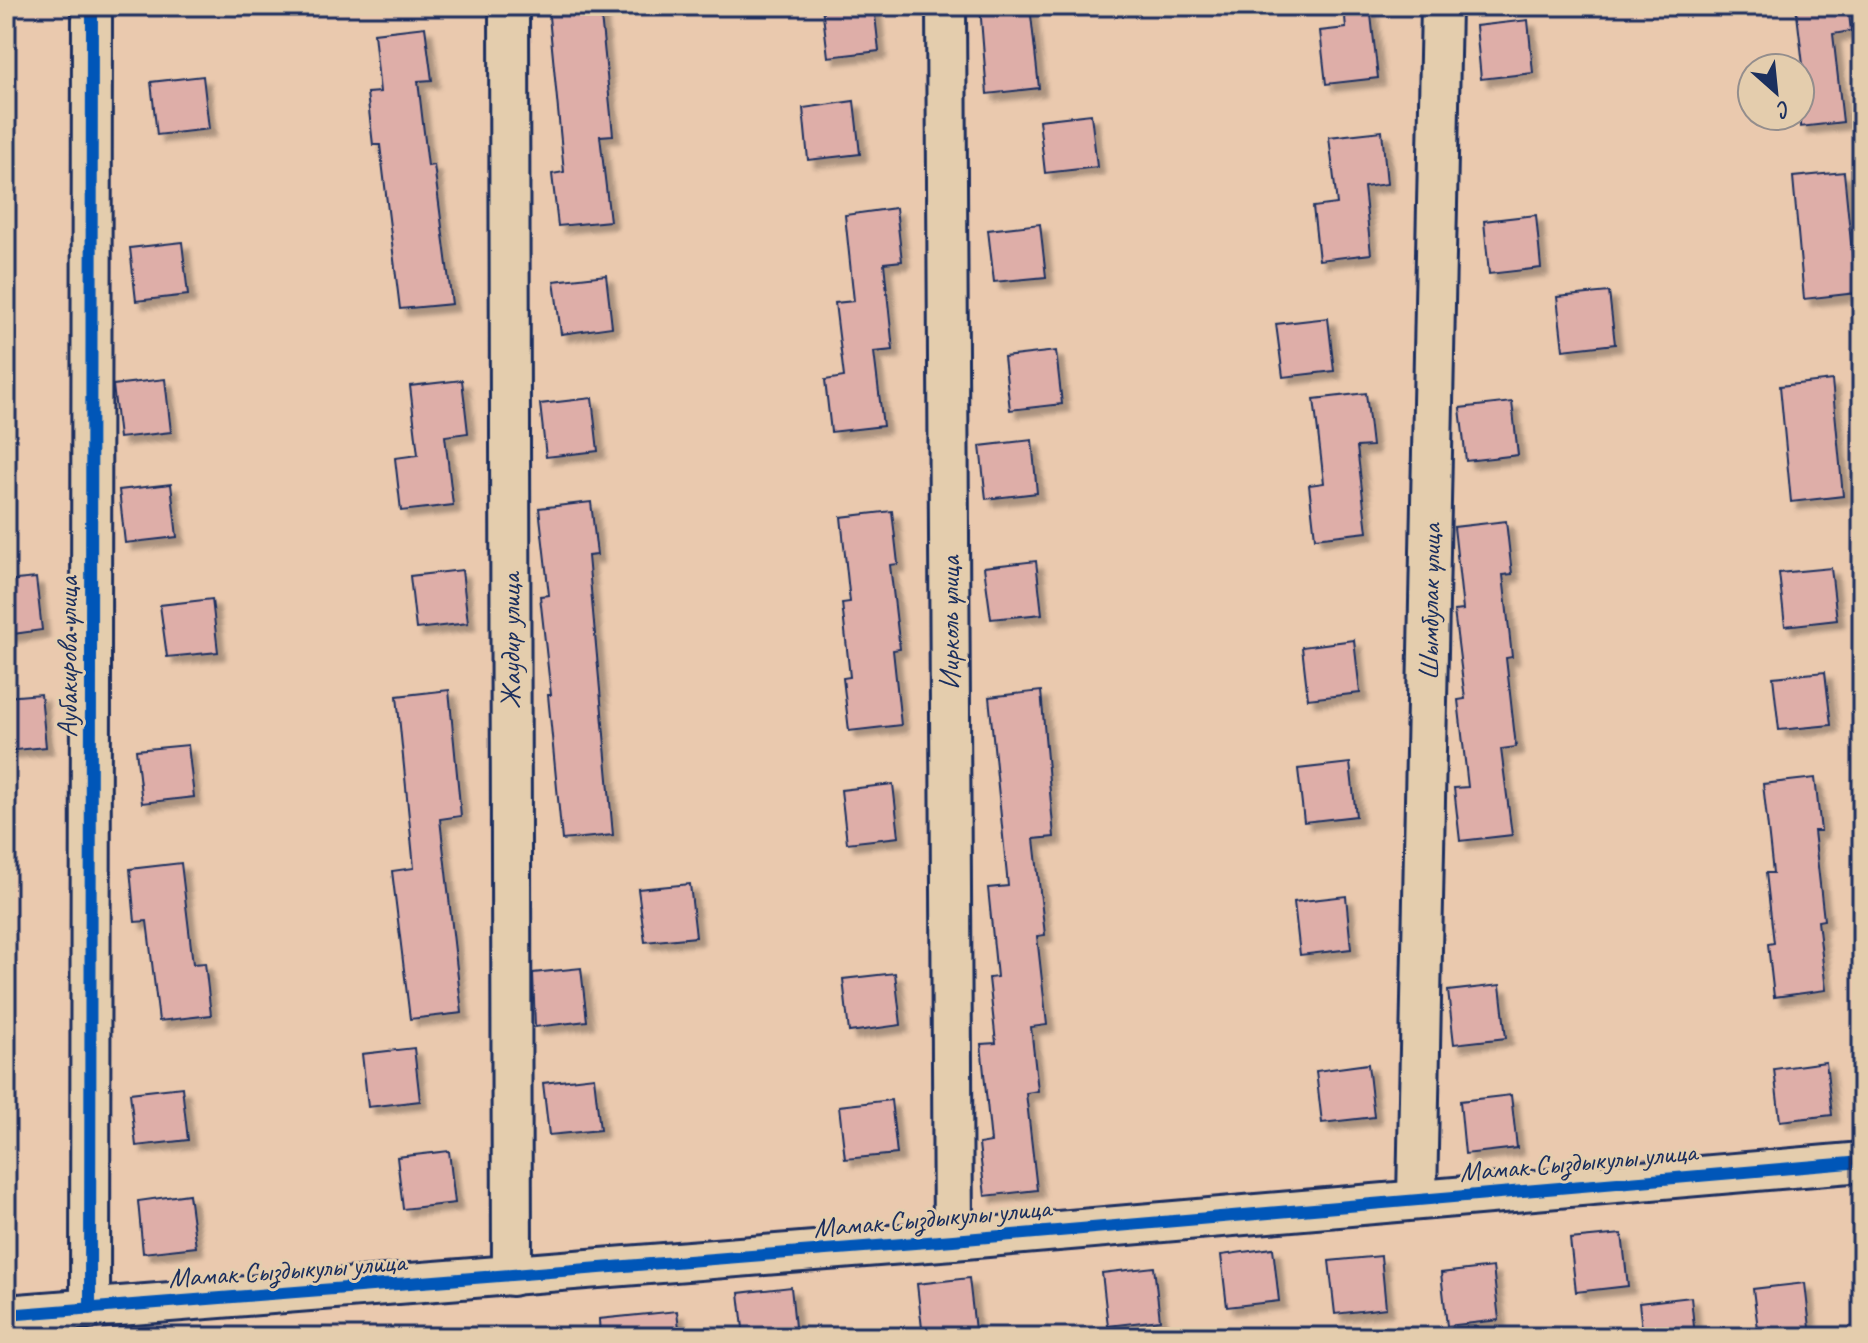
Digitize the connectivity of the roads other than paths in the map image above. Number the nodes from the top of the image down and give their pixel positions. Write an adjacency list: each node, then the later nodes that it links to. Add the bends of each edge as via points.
1 (92, 6): 9 (street, Аубакирова улица)
2 (509, 6): 8 (street, Жаудир улица)
3 (946, 6): 7 (street, Иирколь улица)
4 (1441, 6): 6 (street, Шымбулак улица)
5 (1862, 1162): 6 (street, Мамак Сыздыкулы улица)
6 (1417, 1198): 7 (street, Мамак Сыздыкулы улица)
7 (953, 1240): 8 (street, Мамак Сыздыкулы улица)
8 (512, 1276): 9 (street, Мамак Сыздыкулы улица)
9 (90, 1309): 10 (street, Мамак Сыздыкулы улица)
10 (6, 1315)

